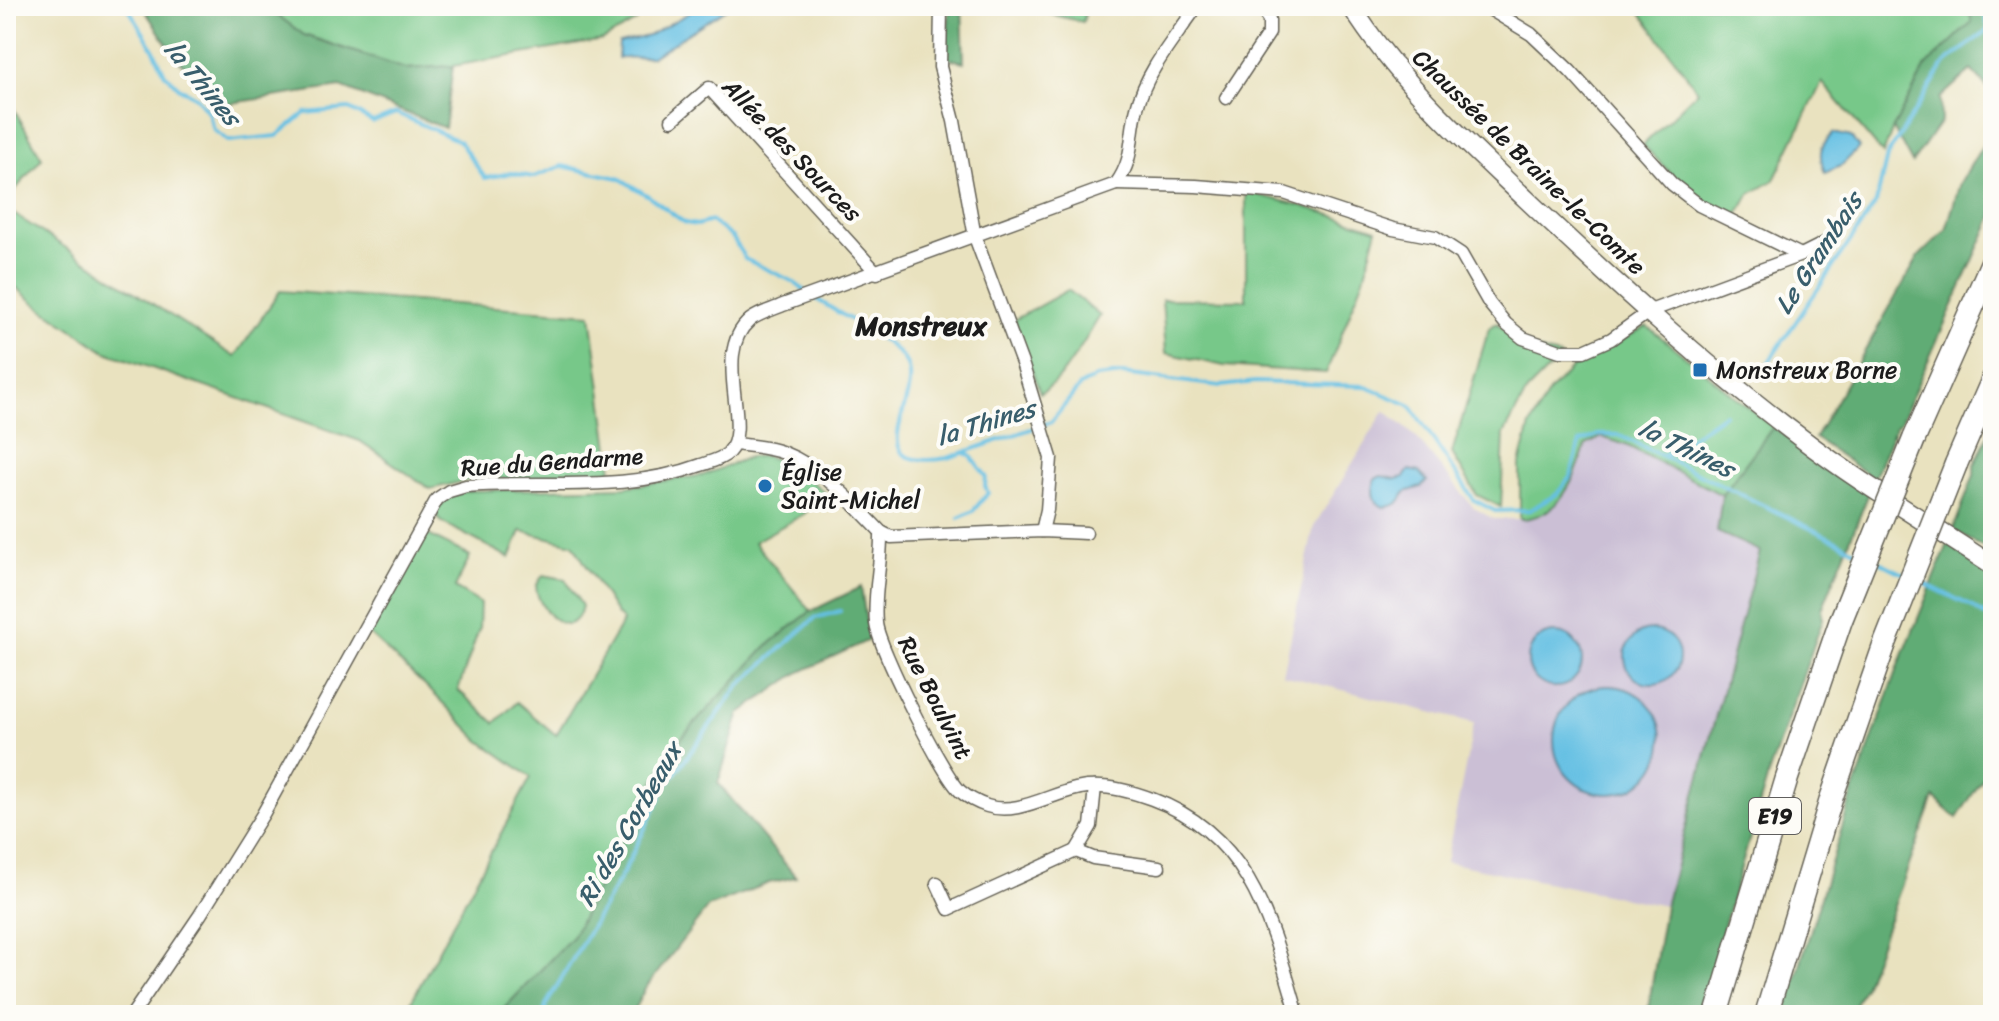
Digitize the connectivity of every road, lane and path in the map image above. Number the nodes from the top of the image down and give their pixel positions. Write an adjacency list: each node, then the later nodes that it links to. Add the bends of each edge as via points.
1 (941, 6): 9 (street, via 940,67)
2 (1197, 6): 8 (street, via 1145,85 1127,169)
3 (1259, 6): 6 (street, via 1269,20 1269,33)
4 (1351, 6): 14 (main road, Chaussée de Braine-le-Comte, via 1425,101)
5 (1485, 6): 11 (street, via 1531,34 1570,71 1672,184 1699,205)
6 (1226, 98)
7 (672, 120): 13 (street, Allée des Sources, via 709,88)
8 (1116, 184): 9 (street); 14 (street, via 1284,193 1393,229 1435,237 1461,254 1506,324 1523,338 1560,351 1584,351)
9 (975, 237): 13 (street); 17 (street, via 1051,458)
10 (1827, 242): 11 (street, Chaussée de Braine-le-Comte)
11 (1801, 255): 14 (street, Chaussée de Braine-le-Comte)
12 (1993, 260): 27 (highway, E19, bridge, via 1841,620)
13 (877, 273): 16 (street, via 757,315 741,330 735,341)
14 (1650, 311): 20 (main road, Chaussée de Braine-le-Comte, via 1752,400 1856,479)
15 (1993, 379): 28 (highway, E19, bridge, via 1884,646)
16 (735, 444): 18 (street, via 798,459); 25 (street, Rue du Gendarme, via 712,462 658,477 466,486 437,499 263,814)
17 (1042, 531): 18 (street, via 891,537); 19 (street)
18 (881, 532): 21 (street, Rue Boulvint, via 875,620 882,646 960,790 1001,809)
19 (1086, 533)
20 (1993, 566)
21 (1095, 787): 22 (street, via 1091,826); 26 (street, Rue Boulvint, via 1121,789 1174,807 1227,847 1258,897)
22 (1076, 851): 23 (street); 24 (street, via 949,909)
23 (1159, 867)
24 (937, 883)
25 (132, 1015)
26 (1298, 1015)
27 (1716, 1015)
28 (1766, 1015)

